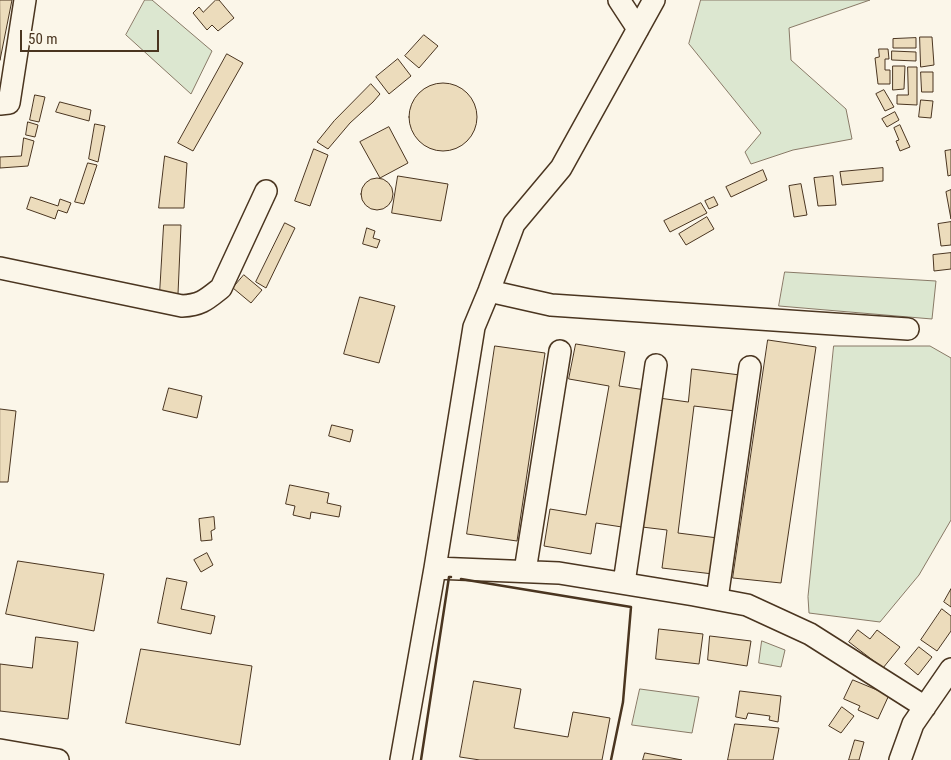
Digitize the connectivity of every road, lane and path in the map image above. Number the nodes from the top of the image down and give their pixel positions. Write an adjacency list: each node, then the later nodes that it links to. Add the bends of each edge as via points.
1 (26, 0): 5 (street, via 9,103)
2 (619, 0): 4 (street)
3 (654, 0): 4 (street)
4 (638, 29): 8 (street, via 561,168 514,224)
5 (0, 104)
6 (266, 191): 7 (street, via 221,288 196,306 182,306)
7 (0, 268)
8 (489, 291): 9 (street, via 551,305); 13 (street, via 474,327)
9 (908, 329)
10 (560, 351): 14 (street)
11 (656, 365): 15 (street)
12 (750, 367): 16 (street)
13 (435, 568): 14 (street); 21 (street)
14 (525, 571): 15 (street)
15 (624, 584): 16 (street)
16 (717, 599): 18 (street, via 747,605 810,634)
17 (951, 669): 18 (street)
18 (925, 707): 22 (street, via 912,724)
19 (0, 750): 20 (street)
20 (58, 760)
21 (401, 760)
22 (900, 760)

